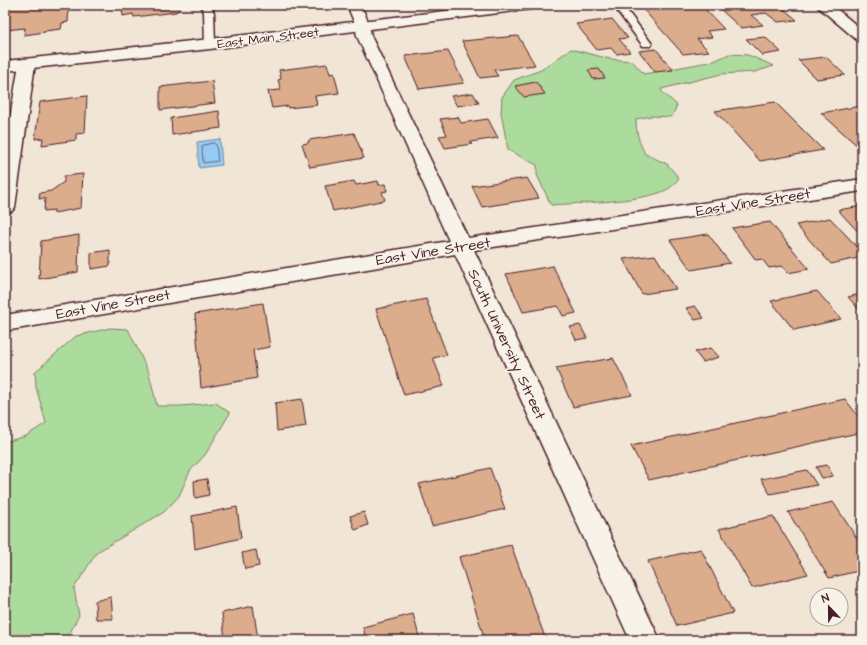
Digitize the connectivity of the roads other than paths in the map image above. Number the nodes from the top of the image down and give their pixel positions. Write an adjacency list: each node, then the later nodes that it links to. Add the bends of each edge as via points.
1 (206, 5): 7 (lane, via 210,21)
2 (531, 5): 5 (street, East Main Street)
3 (618, 5): 8 (lane)
4 (822, 5): 6 (street)
5 (358, 15): 7 (street, East Main Street); 13 (street, South University Street, via 364,36)
6 (862, 37)
7 (210, 44): 9 (street, East Main Street)
8 (647, 44)
9 (27, 64): 10 (street, East Main Street); 12 (street)
10 (5, 66)
11 (862, 185): 13 (street, East Vine Street)
12 (5, 208)
13 (461, 246): 14 (street, East Vine Street); 15 (street, South University Street)
14 (5, 322)
15 (645, 640)

